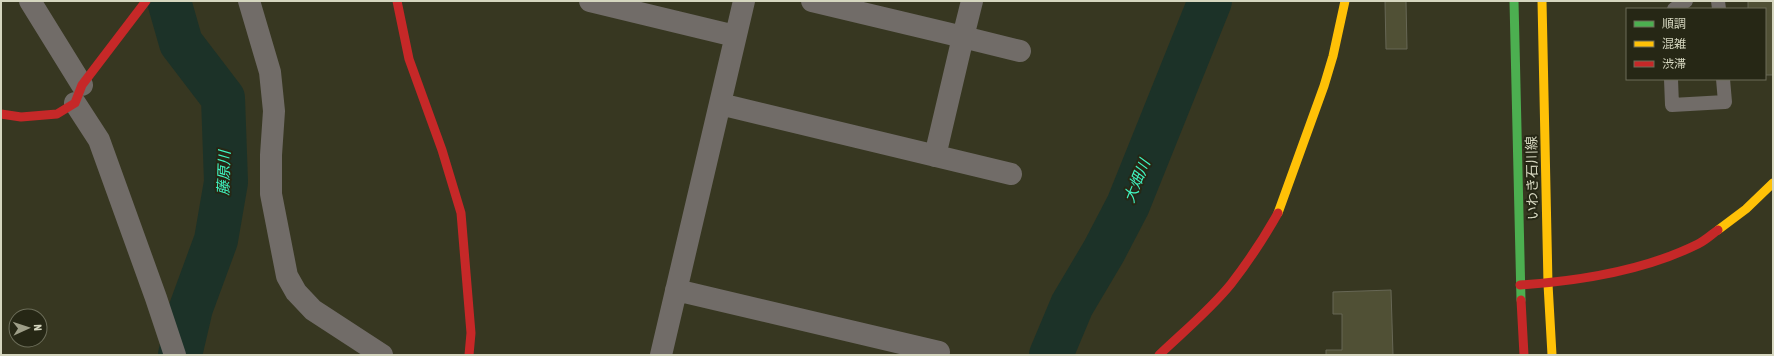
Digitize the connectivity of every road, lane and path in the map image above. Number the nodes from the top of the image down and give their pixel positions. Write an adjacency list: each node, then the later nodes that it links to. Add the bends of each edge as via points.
1 (30, 1): 19 (street)
2 (146, 1): 19 (main road)
3 (249, 1): 30 (street, via 270,72 274,111 271,194 287,276 296,292 313,310)
4 (397, 1): 31 (main road, via 409,58 442,150 461,213 471,333)
5 (590, 1): 14 (street)
6 (744, 1): 14 (street)
7 (812, 1): 15 (street)
8 (972, 1): 15 (street)
9 (1345, 1): 33 (main road, via 1324,86 1280,210 1261,243 1230,285)
10 (1514, 1): 26 (main road, いわき石川線)
11 (1542, 1): 25 (main road, いわき石川線)
12 (1686, 1): 13 (lane)
13 (1676, 8)
14 (735, 36): 20 (street)
15 (963, 37): 16 (street); 22 (street)
16 (1020, 51)
17 (1670, 80): 18 (lane, via 1672,104 1725,102)
18 (1723, 80)
19 (78, 94): 21 (main road, via 57,114 21,117); 29 (street, via 98,140)
20 (720, 104): 22 (street); 27 (street)
21 (1, 114)
22 (935, 156): 23 (street)
23 (1010, 174)
24 (1773, 182): 25 (main road, via 1757,200 1699,243 1668,256 1575,280)
25 (1548, 284): 26 (main road); 35 (main road, いわき石川線)
26 (1520, 285): 34 (main road, いわき石川線)
27 (676, 290): 28 (street); 32 (street)
28 (939, 352)
29 (175, 355)
30 (382, 355)
31 (468, 355)
32 (661, 355)
33 (1159, 355)
34 (1524, 355)
35 (1552, 355)

